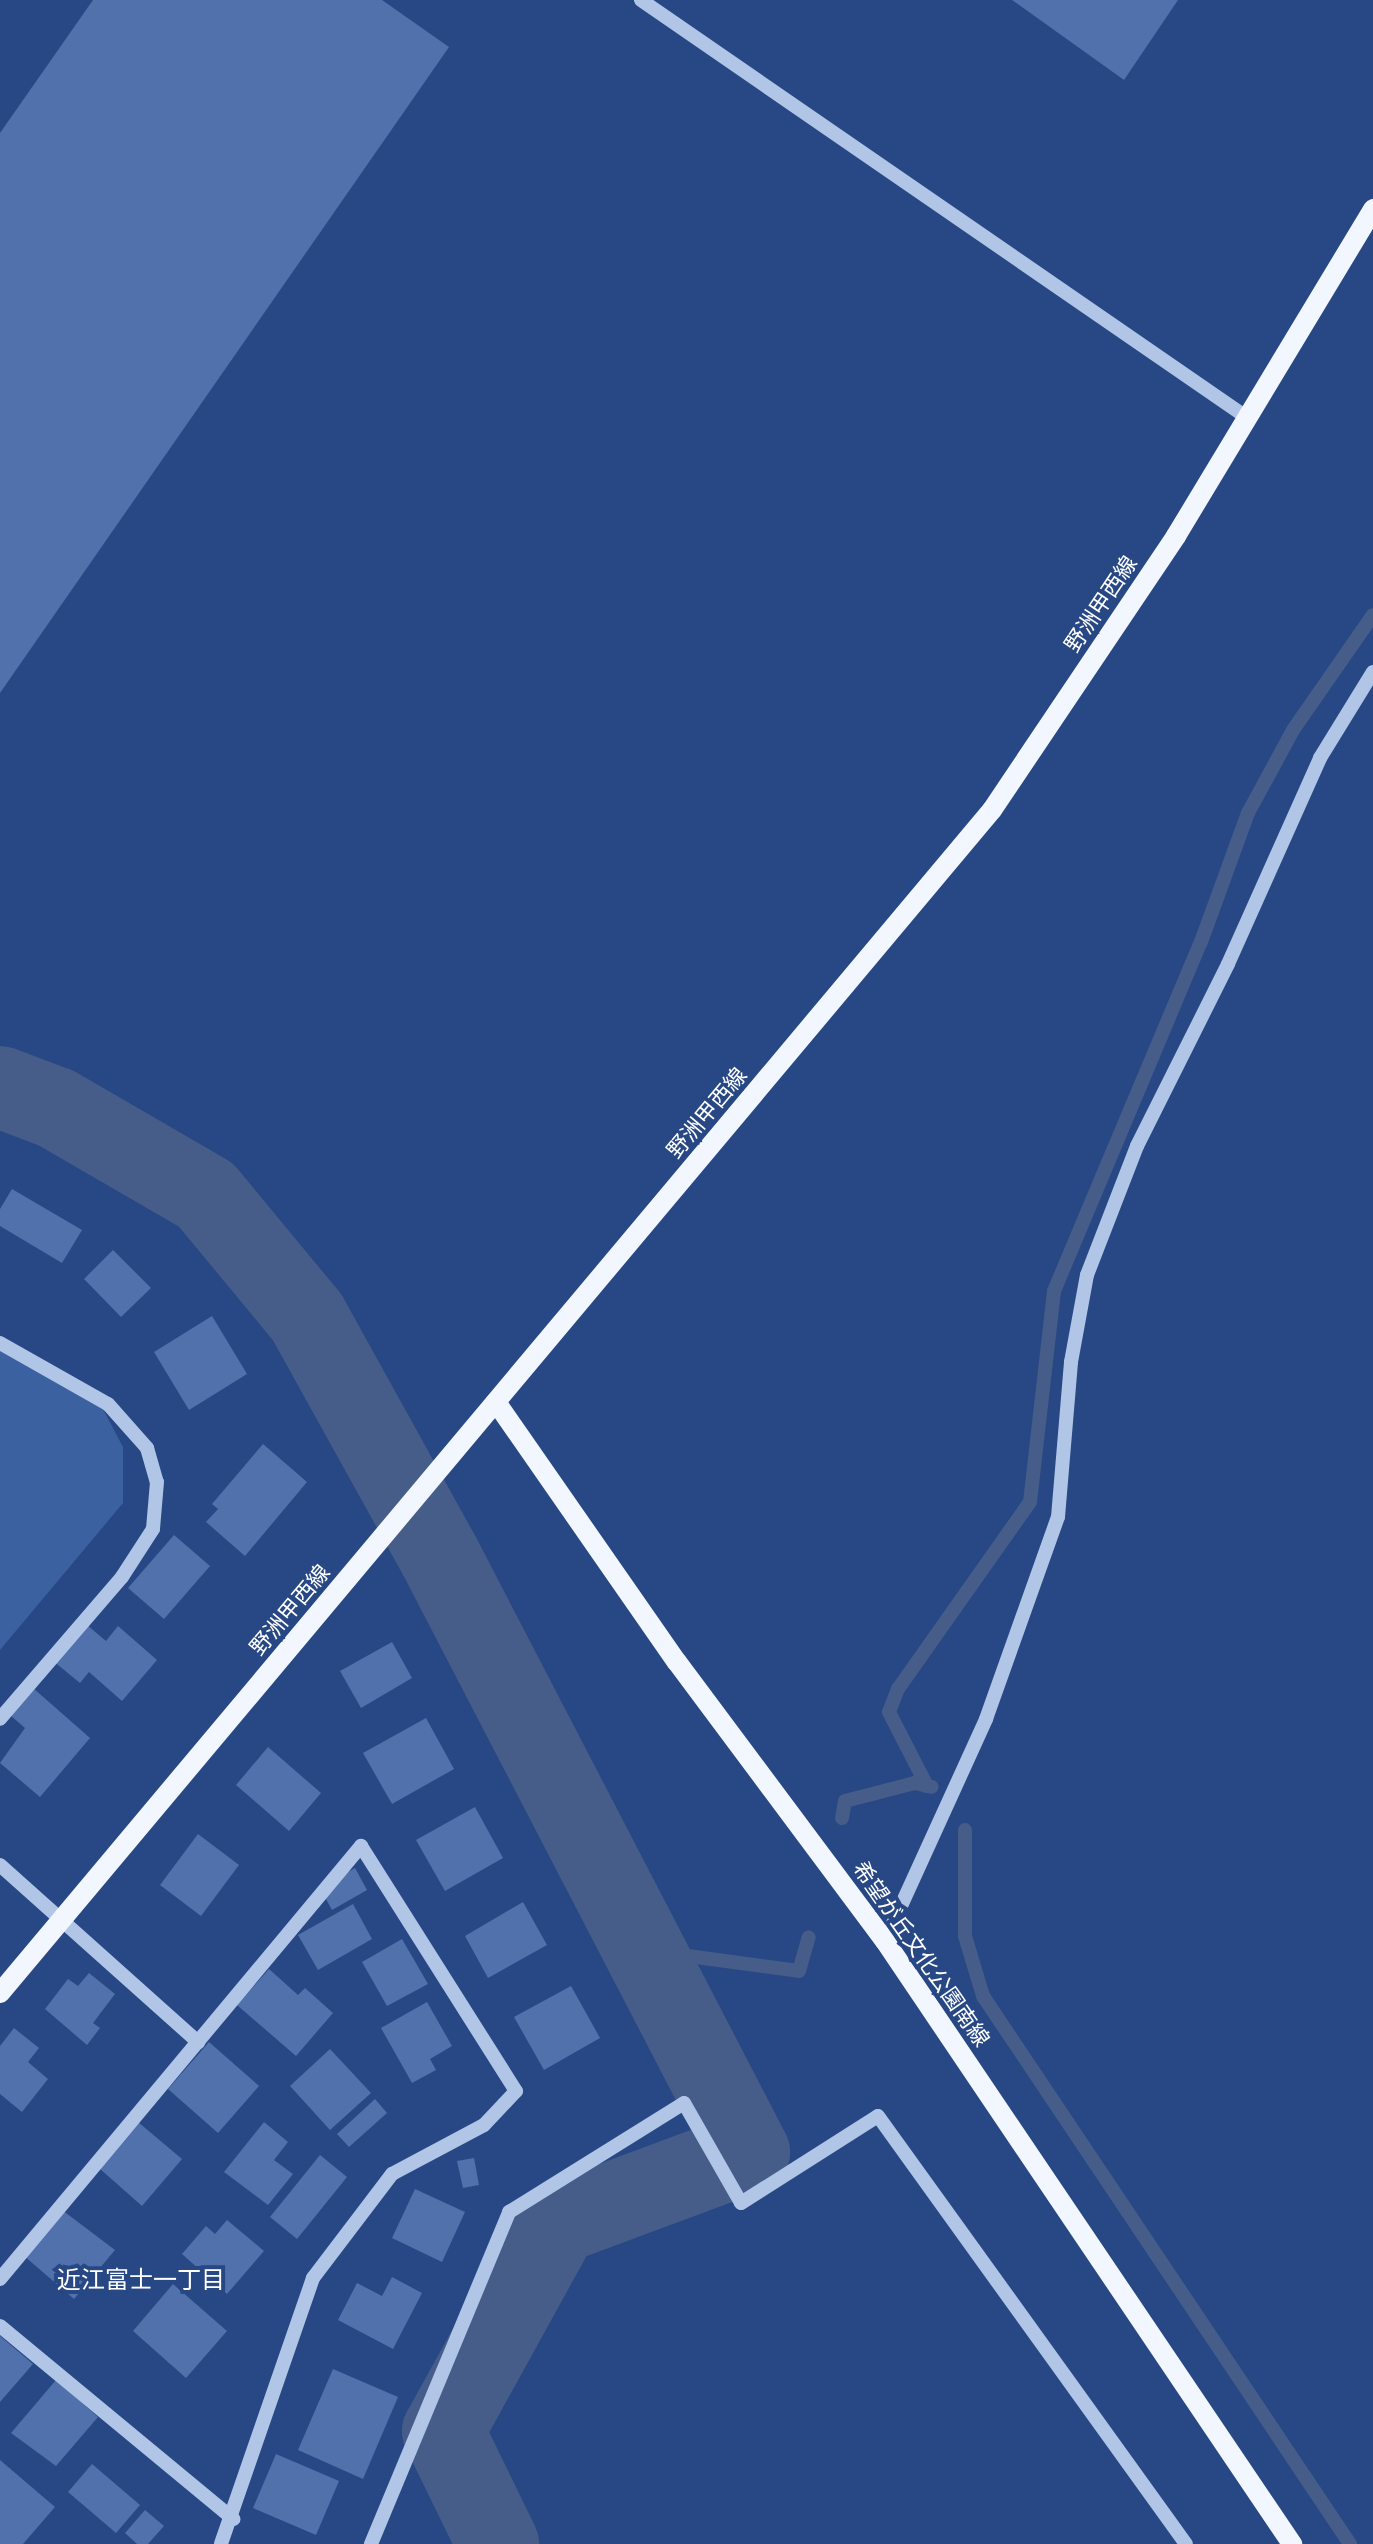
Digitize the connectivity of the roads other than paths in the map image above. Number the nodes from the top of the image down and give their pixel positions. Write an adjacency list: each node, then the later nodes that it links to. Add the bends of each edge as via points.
1 (641, 0): 3 (street)
2 (1373, 209): 3 (main road, 野洲甲西線)
3 (1249, 419): 6 (main road, 野洲甲西線, via 992,810)
4 (1373, 672): 10 (street, via 1320,758 1132,1160 1087,1275 1071,1362 1058,1517 986,1719)
5 (0, 1343): 7 (street, via 108,1404 147,1448 157,1482 153,1529 122,1577)
6 (496, 1402): 9 (main road, 野洲甲西線); 10 (main road, 希望が丘文化公園南線, via 677,1662)
7 (0, 1719)
8 (0, 1865): 9 (street)
9 (63, 1918): 11 (main road, 野洲甲西線); 12 (street)
10 (885, 1941): 19 (main road, 希望が丘文化公園南線)
11 (0, 1993)
12 (198, 2042): 13 (street); 15 (street, via 361,1846 516,2091 484,2125 392,2174 313,2278)
13 (0, 2279)
14 (0, 2326): 15 (street)
15 (233, 2519): 16 (street)
16 (221, 2544)
17 (371, 2544): 18 (street, via 509,2212 684,2103 741,2203 878,2116)
18 (1186, 2544)
19 (1292, 2544)

